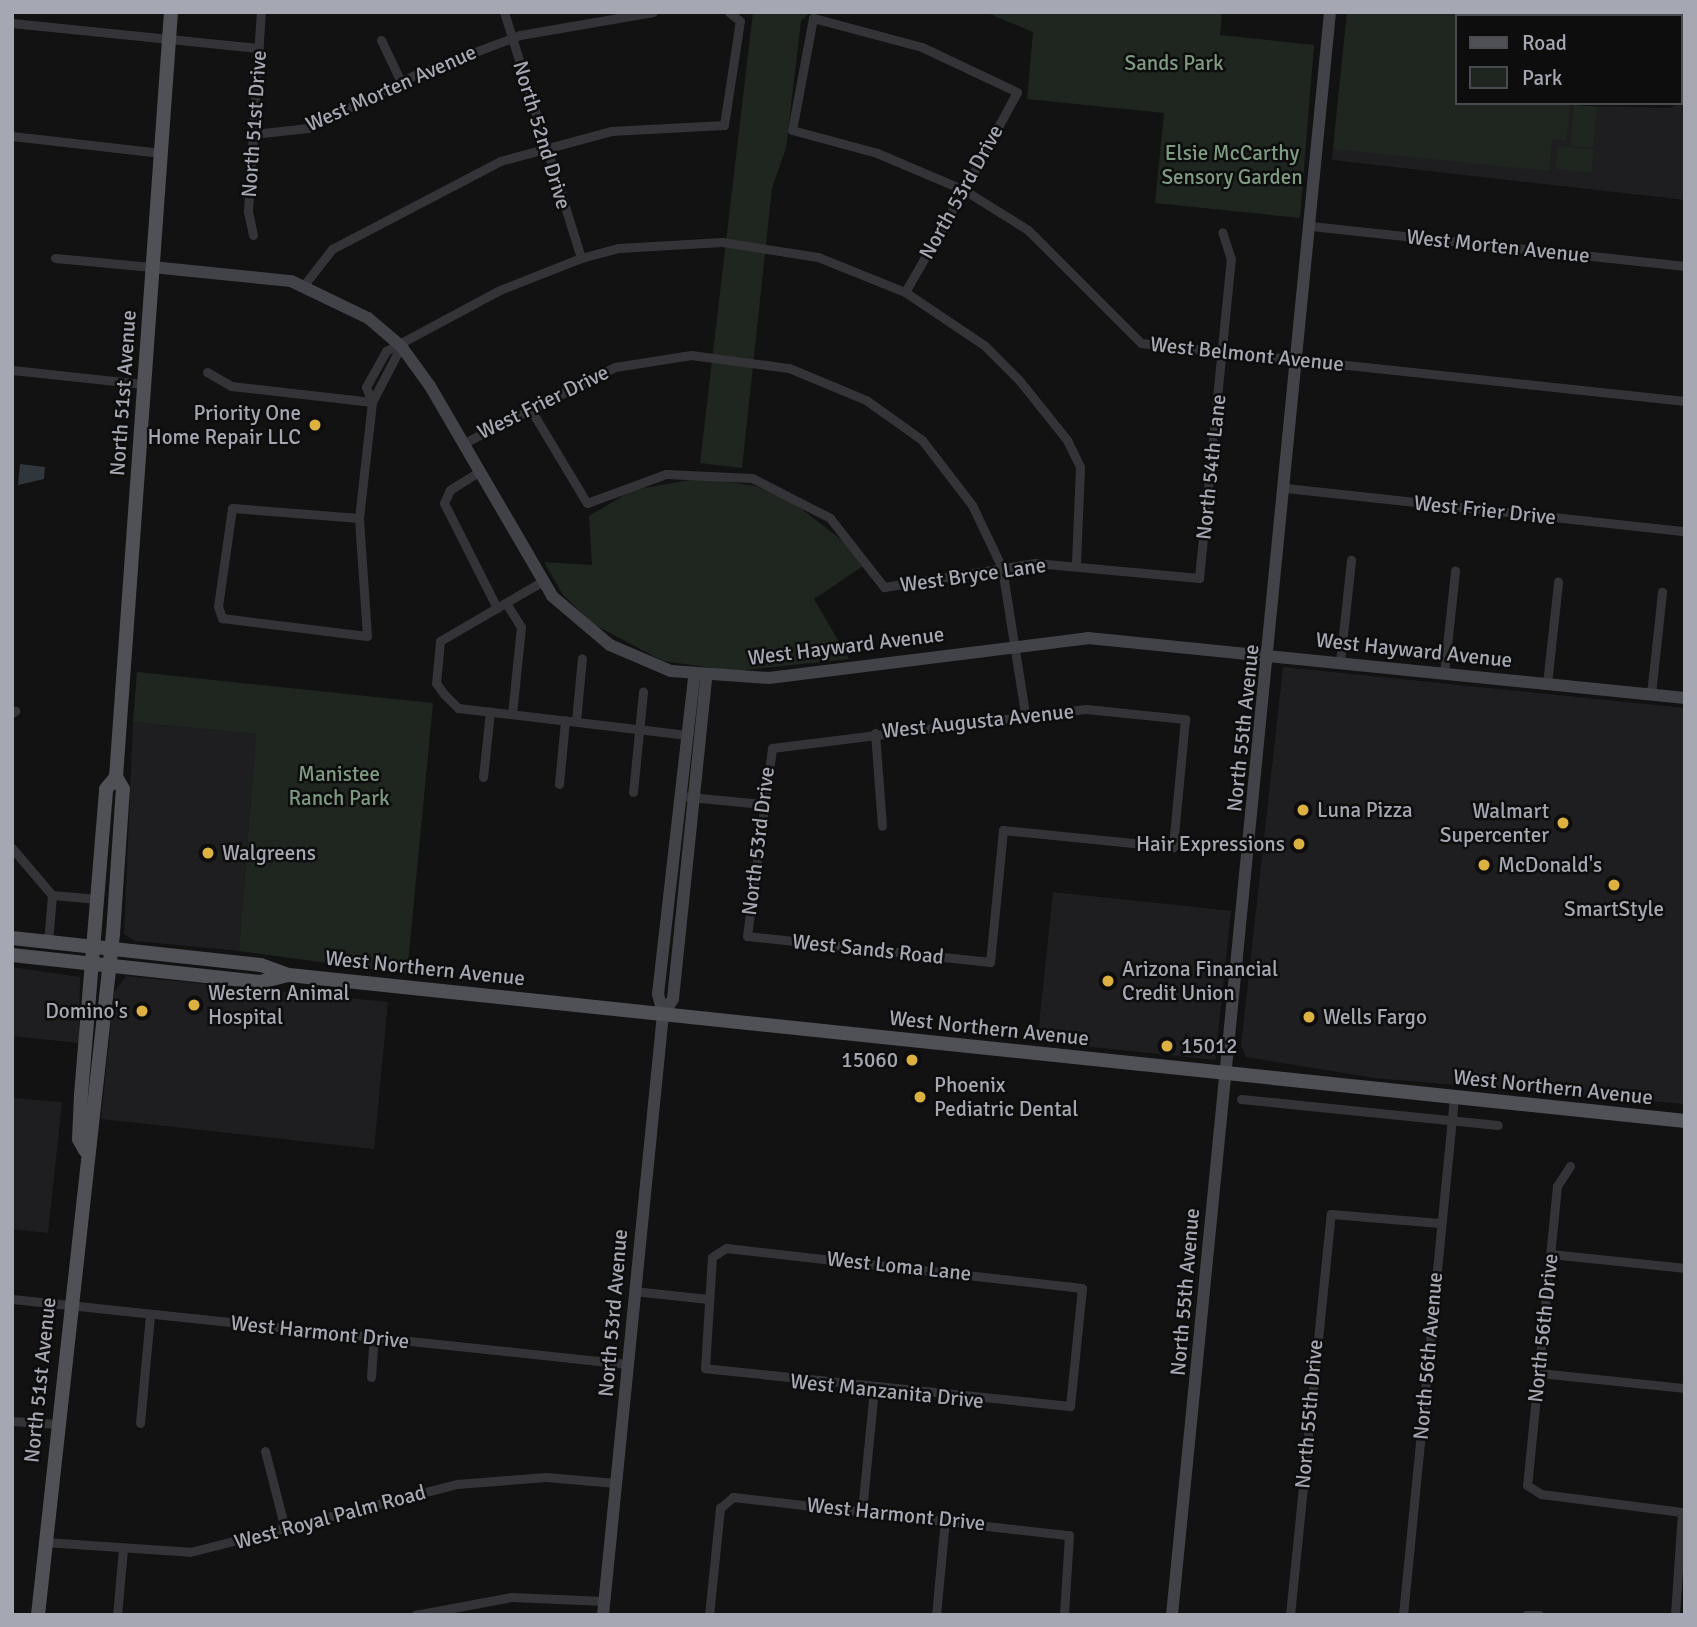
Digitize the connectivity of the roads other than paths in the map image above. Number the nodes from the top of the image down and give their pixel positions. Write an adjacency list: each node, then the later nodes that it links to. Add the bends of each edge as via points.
1 (171, 12): 10 (main road, North 51st Avenue)
2 (261, 12): 11 (street, North 51st Drive)
3 (504, 12): 8 (street, North 52nd Drive)
4 (653, 12): 8 (street, West Morten Avenue)
5 (1330, 12): 19 (street, North 55th Avenue)
6 (732, 13): 16 (street, via 724,125 634,128)
7 (12, 23): 10 (street)
8 (511, 37): 12 (street, West Morten Avenue); 16 (street, North 52nd Drive)
9 (381, 40): 12 (street)
10 (170, 41): 11 (street); 17 (main road, North 51st Avenue)
11 (259, 48): 14 (street, North 51st Drive)
12 (401, 82): 14 (street, West Morten Avenue, via 308,128)
13 (792, 130): 18 (street, West Belmont Avenue, via 877,153); 18 (street, North 53rd Drive, via 813,18 922,47 1017,92)
14 (253, 134): 21 (street, North 51st Drive, via 248,211)
15 (12, 136): 17 (street)
16 (543, 147): 23 (street, North 52nd Drive); 26 (street, via 474,172 357,234 323,255)
17 (161, 152): 25 (main road, North 51st Avenue)
18 (964, 190): 27 (street, North 53rd Drive); 29 (street, West Belmont Avenue, via 1028,230 1140,343)
19 (1311, 226): 24 (street, West Morten Avenue); 30 (street, North 55th Avenue)
20 (1222, 232): 29 (street, North 54th Lane, via 1231,259)
21 (253, 235)
22 (55, 258): 25 (street)
23 (581, 258): 27 (street, via 668,243 769,246 831,261); 28 (street, via 500,290)
24 (1685, 266)
25 (152, 267): 26 (street, West Hayward Avenue); 33 (main road, North 51st Avenue)
26 (304, 285): 28 (street, West Hayward Avenue, via 359,313)
27 (905, 292): 43 (street, via 984,345 1067,440 1083,496)
28 (401, 346): 35 (street, via 375,365 366,387); 37 (street, West Hayward Avenue)
29 (1223, 352): 30 (street, West Belmont Avenue); 46 (street, North 54th Lane)
30 (1298, 360): 34 (street, West Belmont Avenue); 39 (street, North 55th Avenue)
31 (12, 370): 33 (street)
32 (206, 372): 35 (street, via 231,386)
33 (144, 384): 70 (main road, North 51st Avenue)
34 (1685, 401)
35 (372, 402): 40 (street)
36 (528, 405): 37 (street, West Frier Drive); 44 (street, West Frier Drive, via 615,366 655,359 729,357 789,368 866,400 922,440 972,505); 44 (street, West Bryce Lane, via 587,503 666,474 728,474 775,487 830,518 884,587)
37 (464, 443): 38 (street, West Hayward Avenue)
38 (480, 471): 47 (street, West Hayward Avenue); 50 (street, via 450,490 444,503)
39 (1286, 488): 41 (street, West Frier Drive); 52 (street, North 55th Avenue)
40 (359, 518): 40 (street, via 367,636 222,618 232,508)
41 (1685, 531)
42 (1351, 560): 54 (street)
43 (1076, 564): 44 (street, West Bryce Lane); 46 (street, West Bryce Lane)
44 (1002, 568): 51 (street, West Frier Drive)
45 (1455, 571): 55 (street)
46 (1199, 578)
47 (543, 581): 50 (street); 56 (street, West Hayward Avenue, via 577,622 610,645 646,664)
48 (1558, 582): 57 (street)
49 (1661, 592): 59 (street)
50 (502, 606): 61 (street, via 440,641 436,666 436,683 457,708); 62 (street, via 521,627)
51 (1016, 642): 52 (street, West Hayward Avenue, via 1088,638); 56 (street, West Hayward Avenue, via 786,677); 63 (street, West Frier Drive)
52 (1270, 655): 54 (street, West Hayward Avenue); 94 (street, North 55th Avenue)
53 (582, 659): 65 (street)
54 (1340, 662): 55 (street, West Hayward Avenue)
55 (1444, 673): 57 (street, West Hayward Avenue)
56 (700, 677): 68 (street, North 53rd Avenue); 75 (street, North 53rd Avenue)
57 (1547, 684): 59 (street, West Hayward Avenue)
58 (643, 691): 66 (street)
59 (1651, 694): 60 (street, West Hayward Avenue)
60 (1685, 698)
61 (490, 711): 62 (street); 71 (street)
62 (512, 714): 64 (street)
63 (1025, 714): 67 (street, West Augusta Avenue); 89 (street, West Augusta Avenue, via 1086,709 1185,719 1173,847 1003,830)
64 (565, 720): 65 (street); 72 (street)
65 (576, 721): 66 (street)
66 (639, 729): 68 (street); 73 (street)
67 (876, 733): 69 (street, West Augusta Avenue); 77 (street)
68 (687, 735): 74 (street, North 53rd Avenue)
69 (772, 748): 76 (street, North 53rd Drive)
70 (116, 777): 80 (main road, North 51st Avenue, via 106,789); 87 (main road, North 51st Avenue, via 123,789)
71 (483, 777)
72 (559, 784)
73 (634, 792)
74 (680, 796): 75 (street); 81 (street, North 53rd Avenue)
75 (694, 797): 76 (street); 82 (street, North 53rd Avenue)
76 (762, 804): 83 (street, North 53rd Drive)
77 (882, 826)
78 (12, 848): 79 (street)
79 (52, 895): 80 (street); 85 (street)
80 (98, 900): 86 (main road, North 51st Avenue)
81 (666, 916): 82 (street); 93 (street, North 53rd Avenue, via 658,997)
82 (682, 918): 93 (street, North 53rd Avenue, via 673,999)
83 (747, 936): 89 (street, West Sands Road)
84 (12, 938): 85 (main road, West Northern Avenue)
85 (48, 942): 86 (main road, West Northern Avenue)
86 (95, 947): 87 (main road, West Northern Avenue); 90 (main road, North 51st Avenue)
87 (111, 948): 91 (main road, North 51st Avenue); 92 (main road, West Northern Avenue, via 261,965)
88 (12, 955): 90 (main road, West Northern Avenue)
89 (990, 962)
90 (93, 964): 91 (main road, West Northern Avenue); 100 (main road, North 51st Avenue, via 79,1139)
91 (110, 966): 92 (main road, West Northern Avenue, via 260,982); 100 (main road, North 51st Avenue, via 93,1139)
92 (289, 975): 93 (main road, West Northern Avenue)
93 (663, 1014): 94 (main road, West Northern Avenue); 105 (street, North 53rd Avenue)
94 (1224, 1073): 95 (main road, West Northern Avenue); 134 (street, North 55th Avenue)
95 (1454, 1098): 97 (street, North 56th Avenue); 98 (main road, West Northern Avenue)
96 (1241, 1099): 97 (street, West Northern Avenue)
97 (1451, 1120): 99 (street, West Northern Avenue); 102 (street, North 56th Avenue)
98 (1685, 1121)
99 (1497, 1125)
100 (85, 1150): 108 (main road, North 51st Avenue)
101 (1570, 1167): 103 (street, North 56th Drive, via 1557,1186)
102 (1440, 1223): 135 (street, North 55th Drive, via 1331,1214); 136 (street, North 56th Avenue)
103 (1550, 1254): 104 (street); 112 (street, North 56th Drive)
104 (1685, 1268)
105 (634, 1291): 107 (street); 111 (street, North 53rd Avenue)
106 (12, 1299): 108 (street, West Harmont Drive)
107 (708, 1299): 115 (street, West Manzanita Drive, via 705,1368); 116 (street, West Loma Lane, via 716,1250 1082,1288)
108 (69, 1306): 109 (street, West Harmont Drive); 119 (main road, North 51st Avenue)
109 (150, 1315): 110 (street, West Harmont Drive); 118 (street)
110 (374, 1338): 111 (street, West Harmont Drive); 113 (street)
111 (627, 1364): 121 (street, North 53rd Avenue)
112 (1539, 1373): 114 (street); 139 (street, North 56th Drive, via 1531,1491 1682,1512)
113 (371, 1377)
114 (1685, 1388)
115 (874, 1390): 116 (street, West Manzanita Drive); 122 (street)
116 (1070, 1406)
117 (12, 1421): 119 (street)
118 (140, 1423)
119 (57, 1424): 125 (main road, North 51st Avenue)
120 (265, 1451): 124 (street)
121 (616, 1483): 124 (street, West Royal Palm Road, via 546,1477 457,1485); 127 (street, North 53rd Avenue)
122 (862, 1511): 123 (street, West Harmont Drive); 128 (street, West Harmont Drive, via 723,1499)
123 (945, 1519): 132 (street); 133 (street, West Harmont Drive, via 1069,1535)
124 (285, 1529): 126 (street, West Royal Palm Road, via 190,1552)
125 (45, 1542): 126 (street, West Royal Palm Road); 129 (main road, North 51st Avenue)
126 (123, 1549): 130 (street)
127 (604, 1608): 131 (street, via 511,1597)
128 (712, 1614)
129 (38, 1615)
130 (117, 1615)
131 (415, 1615)
132 (936, 1615)
133 (1064, 1615)
134 (1172, 1615)
135 (1290, 1615)
136 (1403, 1615)
137 (1526, 1615): 138 (street)
138 (1539, 1615)
139 (1675, 1615)

